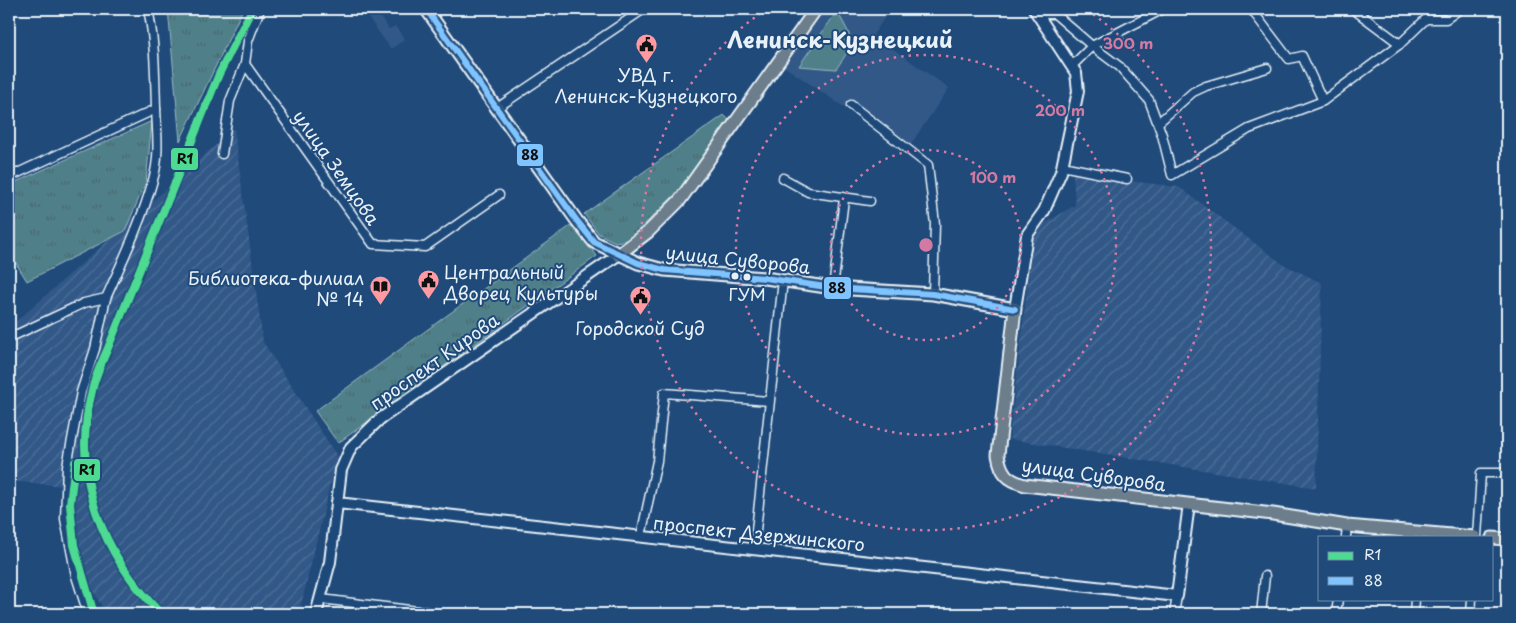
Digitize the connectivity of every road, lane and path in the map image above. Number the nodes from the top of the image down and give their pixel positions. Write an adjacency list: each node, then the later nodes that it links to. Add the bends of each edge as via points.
1 (148, 9): 20 (street, via 156,54)
2 (260, 9): 14 (street, via 248,41)
3 (426, 9): 19 (main road)
4 (644, 9): 19 (street)
5 (816, 9): 30 (main road, проспект Кирова, via 680,200 648,232)
6 (1163, 9): 11 (street)
7 (1251, 9): 17 (street, via 1289,59 1302,56)
8 (1353, 9): 12 (street)
9 (1456, 10): 12 (street, via 1446,19 1426,19)
10 (1036, 11): 13 (street, via 1054,14); 15 (street)
11 (1149, 12): 13 (street)
12 (1400, 44): 17 (street)
13 (1092, 46): 15 (street); 21 (street, via 1120,67 1148,100)
14 (245, 64): 22 (street, via 230,102); 27 (street, улица Земцова, via 373,244 425,248)
15 (1072, 66): 23 (street, via 1078,91)
16 (1267, 68): 21 (street, via 1193,92)
17 (1323, 101): 21 (street, via 1249,129 1172,175)
18 (851, 105): 33 (street, via 928,165 935,224)
19 (496, 108): 30 (main road, улица Суворова, via 594,242)
20 (156, 109): 24 (street); 34 (street, via 159,145 154,180)
21 (1158, 123)
22 (222, 154)
23 (1062, 166): 26 (street); 35 (street, via 1053,194 1027,235)
24 (9, 177)
25 (783, 178): 28 (street, via 808,192)
26 (1127, 179)
27 (499, 195)
28 (844, 199): 29 (street); 32 (street)
29 (870, 201)
30 (618, 255): 31 (main road, улица Суворова, via 664,270); 39 (street, проспект Кирова, via 380,419 351,447 341,470)
31 (783, 280): 32 (main road, улица Суворова); 37 (street)
32 (833, 288): 33 (main road, улица Суворова)
33 (933, 294): 35 (main road, улица Суворова)
34 (106, 298): 36 (street, via 84,303); 55 (street, via 81,392 67,466 65,519 76,576)
35 (1015, 309): 40 (main road, улица Суворова, via 998,455 1000,470 1011,481 1025,485)
36 (9, 338)
37 (768, 401): 43 (street, via 664,394 656,461); 48 (street)
38 (1507, 470): 45 (street, via 1505,473 1481,473)
39 (338, 503): 43 (street, проспект Дзержинского); 51 (street, проспект Кирова)
40 (1189, 504): 41 (main road, улица Суворова); 50 (street)
41 (1346, 531): 42 (main road, улица Суворова)
42 (1419, 534): 44 (main road, улица Суворова)
43 (641, 536): 48 (street, проспект Дзержинского)
44 (1457, 536)
45 (1476, 536)
46 (1494, 538): 47 (main road)
47 (1507, 540)
48 (754, 549): 50 (street, проспект Дзержинского)
49 (1265, 576): 59 (street)
50 (1177, 596): 58 (street)
51 (321, 599): 56 (street, проспект Кирова); 57 (street)
52 (1338, 600): 60 (street)
53 (1415, 600): 61 (street)
54 (1472, 600): 62 (street)
55 (88, 614)
56 (316, 614)
57 (442, 614)
58 (1174, 614)
59 (1261, 614)
60 (1336, 614)
61 (1414, 614)
62 (1471, 614)

